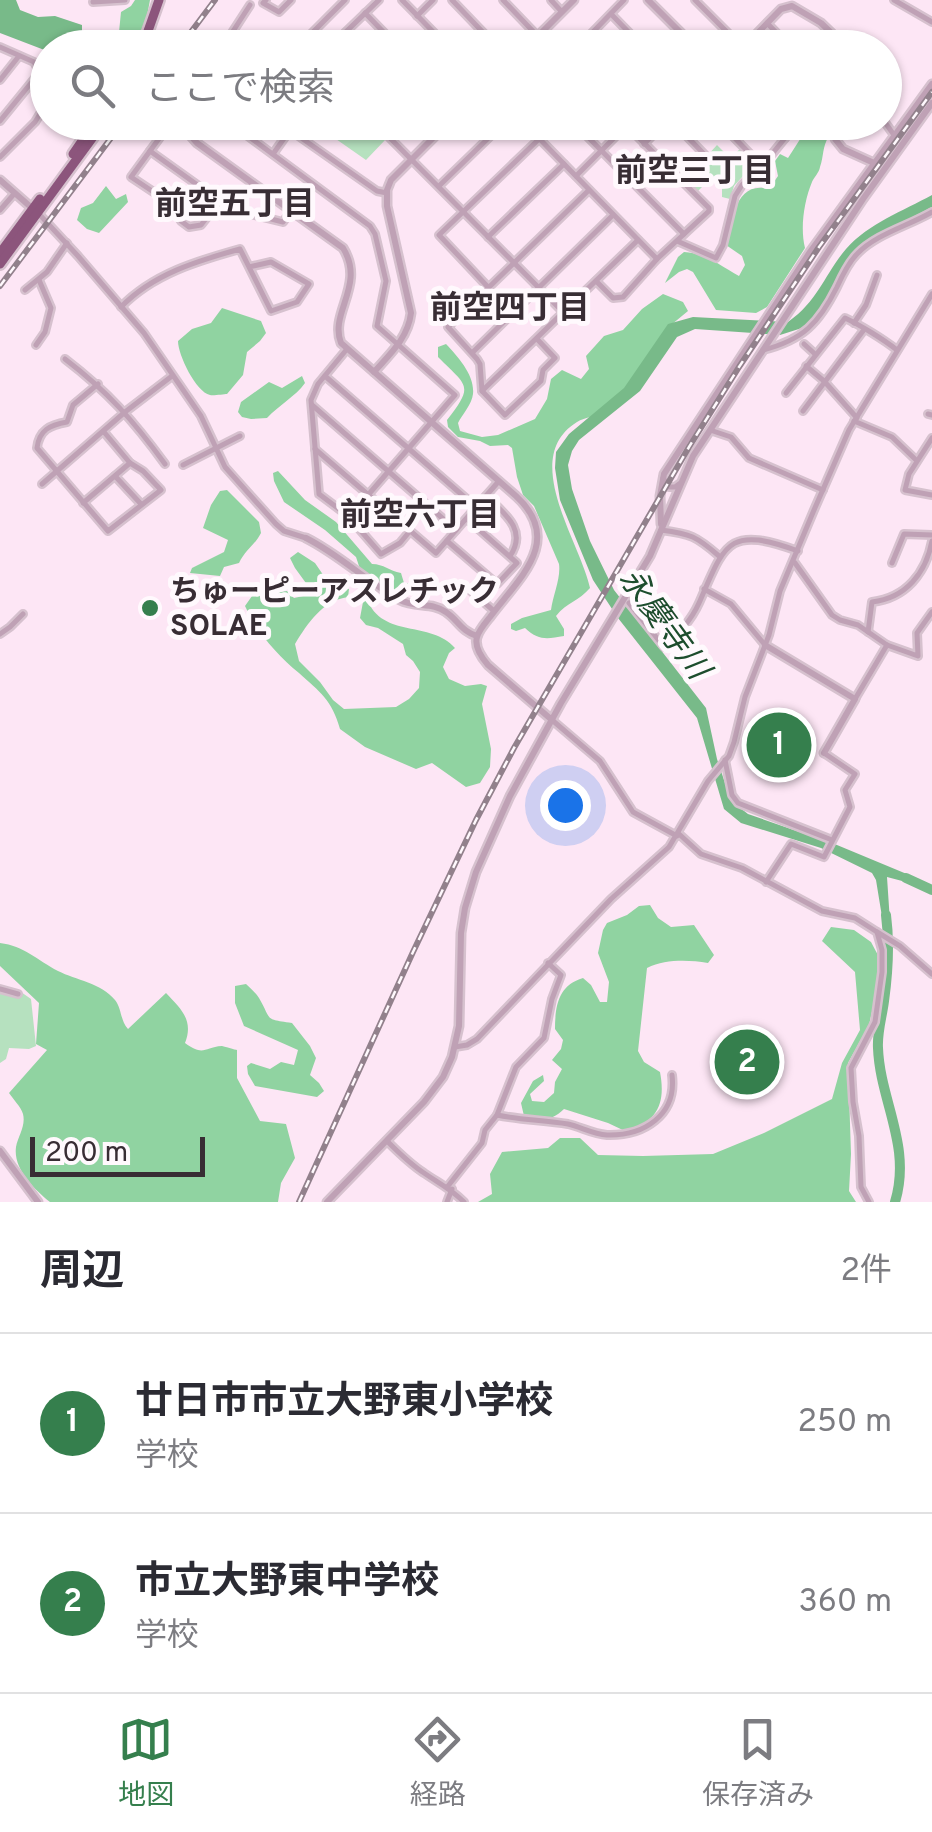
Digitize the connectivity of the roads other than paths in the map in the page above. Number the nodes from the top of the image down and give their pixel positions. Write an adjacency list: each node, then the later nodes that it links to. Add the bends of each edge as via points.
1 (125, 0): 17 (street)
2 (160, 0): 25 (highway)
3 (266, 0): 4 (street, via 279,12)
4 (291, 0)
5 (345, 0): 27 (street)
6 (379, 0): 20 (street)
7 (402, 0): 22 (street)
8 (433, 0): 22 (street)
9 (452, 0): 31 (street)
10 (503, 0): 32 (street)
11 (551, 0): 19 (street)
12 (574, 0): 19 (street)
13 (624, 0): 21 (street)
14 (648, 0): 36 (street)
15 (695, 0): 37 (street)
16 (894, 0): 23 (street)
17 (93, 2)
18 (250, 5): 26 (street)
19 (562, 12): 33 (street)
20 (365, 13): 28 (street); 29 (street)
21 (611, 14): 34 (street); 35 (street)
22 (417, 16): 30 (street)
23 (932, 22)
24 (767, 23): 38 (street); 39 (street); 40 (street, via 786,6)
25 (153, 30)
26 (234, 30)
27 (315, 30)
28 (347, 30)
29 (382, 30)
30 (431, 30)
31 (481, 30)
32 (532, 30)
33 (544, 30)
34 (596, 30)
35 (627, 30)
36 (678, 30)
37 (725, 30)
38 (760, 30)
39 (773, 30)
40 (829, 30)
41 (0, 47): 42 (street)
42 (19, 56): 43 (street); 44 (street)
43 (30, 60)
44 (0, 80)
45 (30, 84): 48 (street)
46 (932, 84): 49 (street)
47 (932, 104): 123 (street)
48 (0, 121)
49 (902, 124)
50 (30, 127): 76 (street)
51 (82, 140): 90 (highway)
52 (90, 140): 90 (highway)
53 (158, 140): 73 (street)
54 (194, 140): 91 (street)
55 (254, 140): 75 (street)
56 (283, 140): 75 (street)
57 (304, 140): 86 (street)
58 (392, 140): 77 (street)
59 (432, 140): 77 (street)
60 (486, 140): 84 (street)
61 (538, 140): 92 (street)
62 (540, 140): 79 (street)
63 (590, 140): 74 (street)
64 (610, 140): 74 (street)
65 (640, 140): 72 (street)
66 (649, 140): 72 (street)
67 (689, 140): 83 (street, via 705,155)
68 (737, 140): 80 (street)
69 (783, 140): 80 (street)
70 (836, 140): 78 (street)
71 (890, 140): 78 (street)
72 (644, 144): 83 (street)
73 (150, 151): 88 (street); 88 (street, via 131,177 170,204 184,224 201,225)
74 (601, 151): 81 (street); 95 (street)
75 (273, 154): 102 (street, via 370,226)
76 (0, 157)
77 (411, 160): 84 (street); 86 (street)
78 (874, 163): 154 (street)
79 (564, 164): 81 (street); 96 (street)
80 (762, 165): 98 (street, via 735,196 716,258)
81 (576, 176): 85 (street)
82 (0, 180): 87 (street)
83 (682, 181): 95 (street, via 708,208)
84 (438, 187): 92 (street)
85 (589, 190): 94 (street); 104 (street)
86 (386, 192): 100 (street)
87 (15, 193): 89 (street); 90 (street)
88 (220, 201): 91 (street, via 283,222)
89 (0, 210)
90 (36, 211): 99 (street); 101 (highway); 105 (highway)
91 (291, 211): 122 (street, via 349,259 352,278 338,332)
92 (463, 212): 96 (street); 110 (street, via 439,236)
93 (932, 212): 123 (street, via 858,253 808,332)
94 (613, 214): 97 (street); 111 (street)
95 (684, 234): 98 (street)
96 (488, 237): 104 (street)
97 (638, 240): 103 (street); 109 (street)
98 (677, 241): 103 (street)
99 (67, 243): 108 (street); 114 (street)
100 (398, 251): 102 (street); 121 (street, via 412,314)
101 (0, 253)
102 (380, 255): 121 (street, via 386,291 377,326)
103 (658, 260): 109 (street, via 623,297 613,298)
104 (514, 263): 110 (street); 111 (street)
105 (0, 264)
106 (249, 267): 106 (street, via 271,262 309,284 297,302 271,311); 114 (street, via 240,249 196,261)
107 (877, 275): 116 (street)
108 (39, 280): 112 (street); 120 (street, via 52,308)
109 (596, 281): 115 (street)
110 (488, 286): 125 (street, via 448,326)
111 (538, 288): 115 (street); 125 (street)
112 (25, 290)
113 (932, 294): 124 (street)
114 (120, 307): 130 (street)
115 (564, 313): 118 (street)
116 (854, 323): 117 (street); 126 (street, via 841,320)
117 (863, 331): 124 (street); 132 (street)
118 (536, 339): 134 (street); 134 (street, via 555,358 505,415)
119 (804, 344): 126 (street)
120 (36, 345)
121 (397, 346): 129 (street); 140 (street, via 455,394)
122 (347, 349): 129 (street); 131 (street)
123 (763, 350): 141 (street)
124 (897, 350): 139 (street)
125 (472, 352): 134 (street)
126 (815, 354): 128 (street)
127 (65, 359): 133 (street)
128 (806, 366): 132 (street); 135 (street)
129 (374, 372): 140 (street)
130 (172, 376): 138 (street); 145 (street)
131 (325, 376): 136 (street); 146 (street)
132 (824, 381): 137 (street); 139 (street)
133 (98, 384): 138 (street); 152 (street, via 74,405 67,422 50,425 38,439 36,448)
134 (482, 390)
135 (786, 393)
136 (312, 405): 147 (street); 153 (street)
137 (803, 411)
138 (125, 412): 142 (street); 150 (street)
139 (856, 420): 148 (street); 159 (street)
140 (431, 422): 146 (street); 156 (street)
141 (710, 430): 158 (street); 159 (street, via 731,437 749,458)
142 (104, 432): 149 (street); 152 (street)
143 (240, 436): 145 (street)
144 (932, 438): 161 (street, via 904,490)
145 (215, 447): 151 (street); 170 (street, via 267,516 284,532)
146 (408, 448): 153 (street); 165 (street)
147 (315, 449): 160 (street); 169 (street, via 318,494 381,554)
148 (916, 459)
149 (130, 462): 155 (street); 164 (street, via 161,490)
150 (165, 464)
151 (182, 465)
152 (56, 472): 157 (street); 163 (street)
153 (388, 472): 160 (street); 167 (street)
154 (664, 474): 158 (street, via 669,486); 168 (street)
155 (115, 476): 163 (street); 164 (street)
156 (499, 481): 162 (street); 181 (street, via 531,513 537,539 531,565)
157 (42, 484)
158 (680, 484): 168 (street)
159 (823, 490): 173 (street)
160 (368, 494): 169 (street)
161 (932, 495)
162 (486, 496): 165 (street); 174 (street, via 514,526)
163 (83, 502): 164 (street, via 108,531)
164 (141, 504)
165 (476, 507): 166 (street)
166 (466, 518): 167 (street); 174 (street)
167 (456, 530): 172 (street)
168 (661, 530): 175 (street, via 689,534); 180 (street)
169 (410, 531): 172 (street, via 436,553)
170 (306, 538): 186 (street, via 399,600 443,609)
171 (932, 538): 177 (street, via 904,534); 184 (street, via 914,583 872,602)
172 (447, 541): 174 (street, via 498,584 517,562)
173 (798, 551): 175 (street, via 750,540); 176 (street)
174 (510, 556)
175 (720, 556): 178 (street)
176 (794, 560): 184 (street, via 832,615); 187 (street)
177 (892, 563)
178 (704, 589): 180 (street, via 687,623 664,647); 187 (street, via 731,604)
179 (472, 591): 181 (street)
180 (627, 600): 190 (street)
181 (494, 611): 186 (street)
182 (932, 612): 188 (street, via 918,632 918,656)
183 (22, 614): 185 (street)
184 (868, 632): 188 (street)
185 (0, 634)
186 (477, 636): 190 (street, via 488,665)
187 (765, 645): 189 (street); 192 (street)
188 (887, 645): 189 (street)
189 (855, 699): 191 (street)
190 (552, 720): 193 (street, via 600,761 633,812); 201 (street, via 510,796 468,896)
191 (824, 753): 194 (street, via 855,774 845,790 850,807)
192 (725, 761): 193 (street); 194 (street, via 738,802)
193 (678, 835): 195 (street, via 701,854); 197 (street)
194 (832, 840): 195 (street, via 824,857 792,844)
195 (766, 882): 196 (street)
196 (878, 932): 198 (street); 211 (street, via 882,972 874,1022 851,1068 861,1187)
197 (548, 963): 201 (street, via 477,1039); 203 (street, via 560,978 547,1030 516,1067)
198 (932, 974)
199 (0, 989): 200 (street)
200 (18, 994)
201 (455, 1047): 204 (street, via 437,1086)
202 (672, 1074): 203 (street, via 665,1111 634,1132 600,1134)
203 (497, 1115): 206 (street)
204 (386, 1141): 206 (street); 208 (street)
205 (0, 1151): 207 (street)
206 (450, 1188): 209 (street); 210 (street)
207 (38, 1202)
208 (328, 1202)
209 (446, 1202)
210 (464, 1202)
211 (869, 1202)

